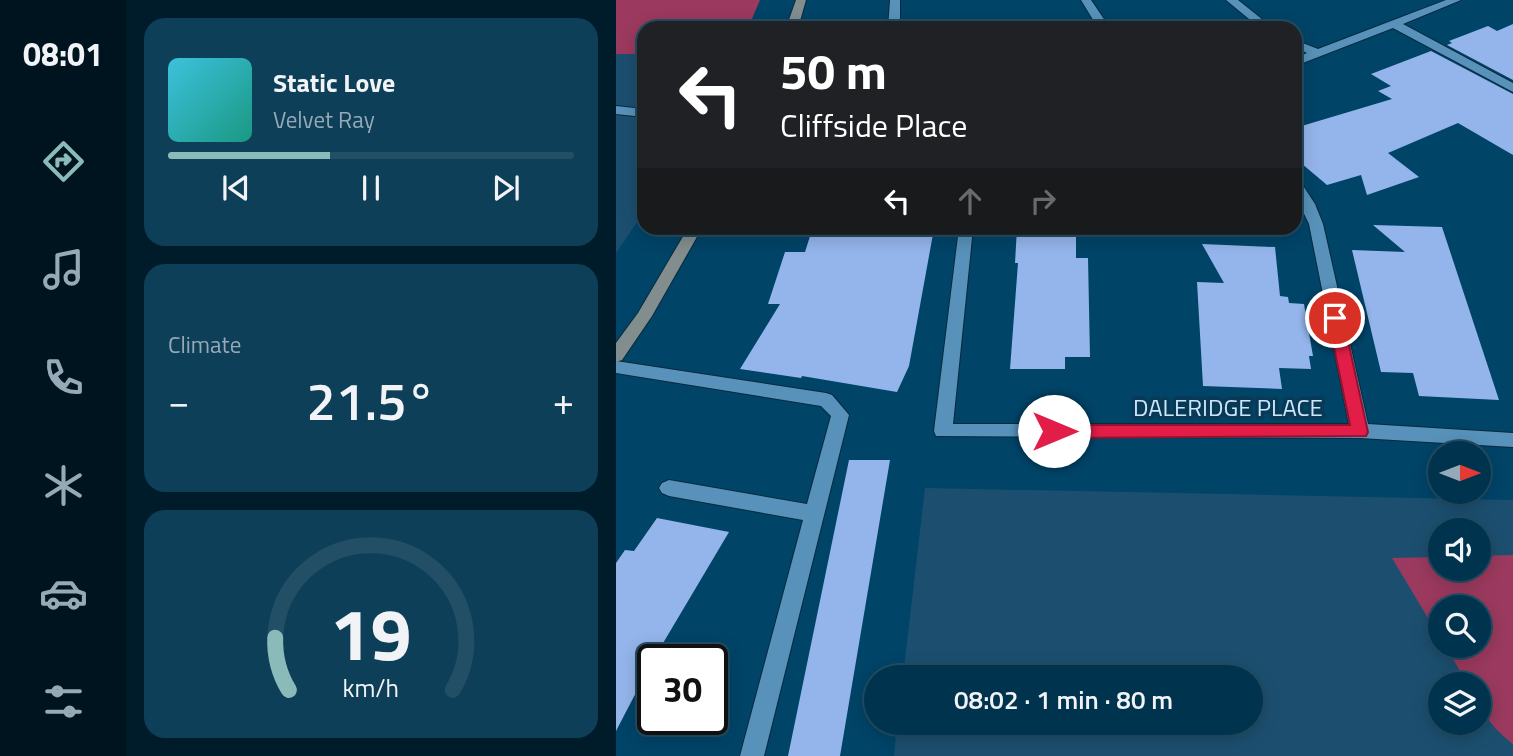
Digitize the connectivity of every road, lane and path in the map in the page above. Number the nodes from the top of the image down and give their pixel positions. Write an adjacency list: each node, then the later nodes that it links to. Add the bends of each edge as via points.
1 (801, 0): 6 (main road)
2 (895, 0): 7 (street)
3 (1086, 0): 8 (street)
4 (1231, 0): 9 (street)
5 (1456, 0): 10 (street)
6 (794, 21)
7 (894, 21)
8 (1100, 21)
9 (1258, 21)
10 (1392, 23): 12 (street); 14 (street)
11 (1302, 46): 12 (street)
12 (1316, 53): 13 (street)
13 (1302, 59)
14 (1513, 88)
15 (616, 110): 16 (street)
16 (637, 112)
17 (1302, 195): 22 (street, via 1316,225)
18 (691, 235): 20 (main road)
19 (965, 235): 22 (street, DALERIDGE PLACE, via 943,431)
20 (616, 356)
21 (616, 367): 25 (street, via 826,400 840,415)
22 (1360, 432): 23 (street, DALERIDGE PLACE)
23 (1513, 440)
24 (669, 488): 25 (street)
25 (815, 514): 26 (street)
26 (752, 756)

